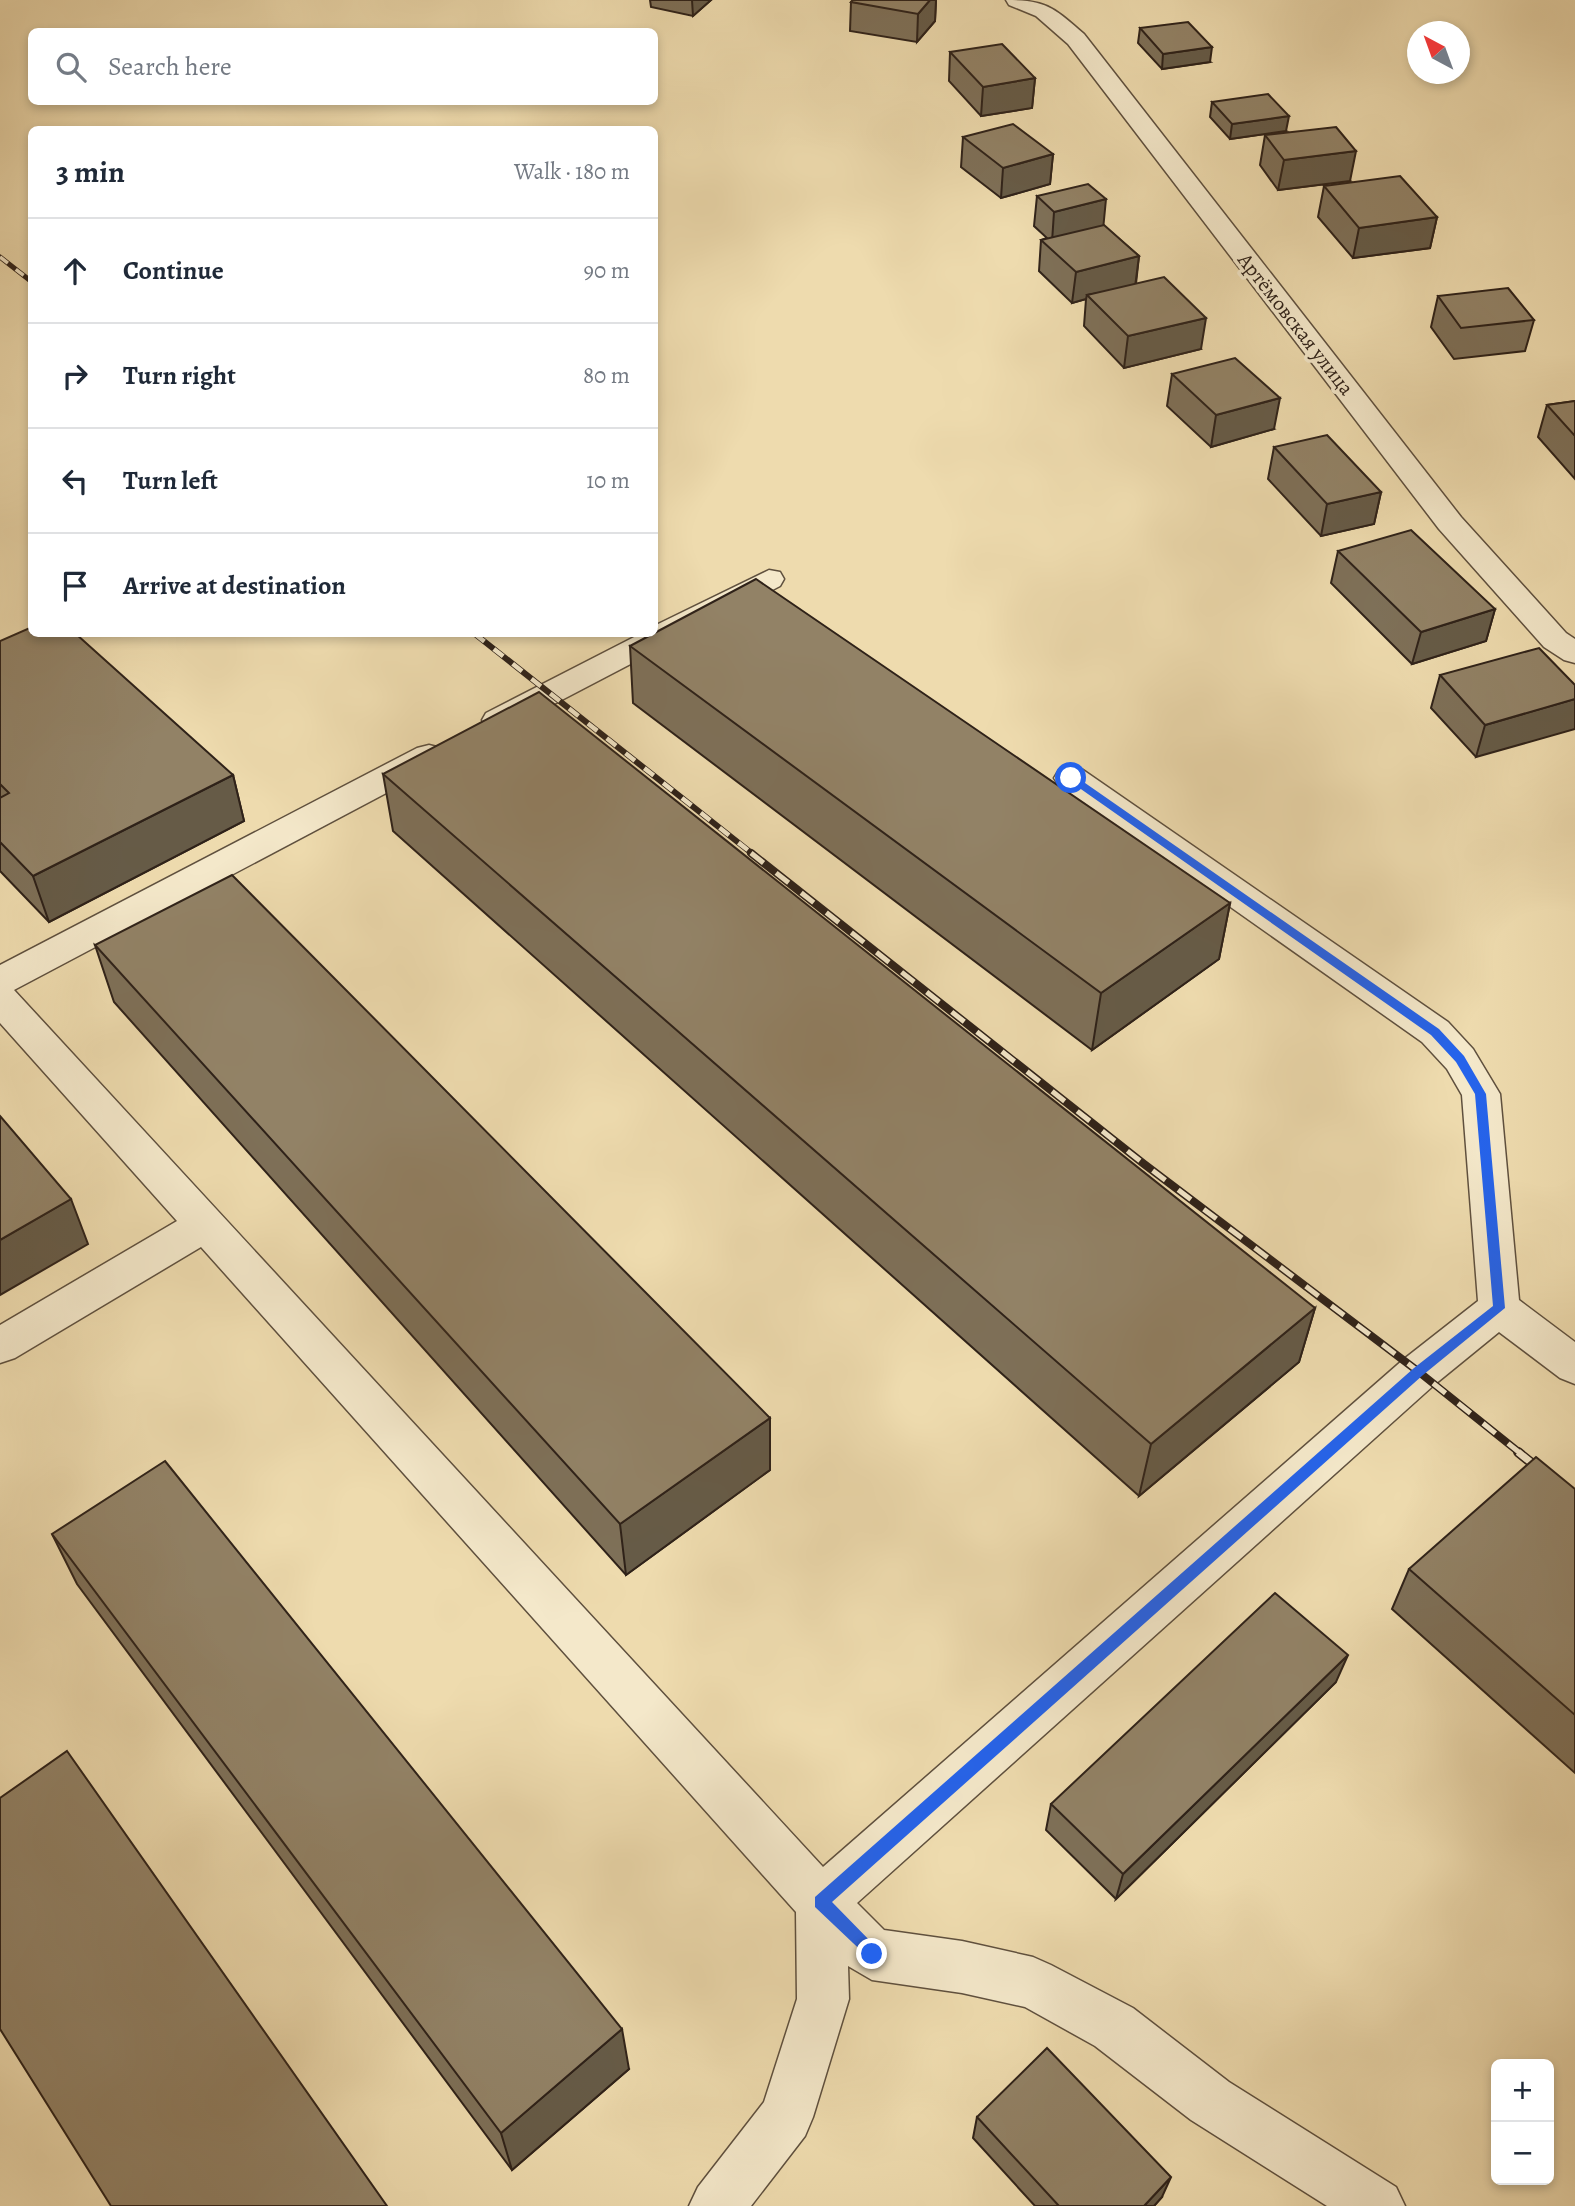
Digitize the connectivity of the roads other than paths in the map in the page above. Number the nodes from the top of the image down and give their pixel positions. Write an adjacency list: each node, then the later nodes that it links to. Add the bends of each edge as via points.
1 (1017, 0): 5 (street, Артёмовская улица, via 1044,11 1076,39 1450,523 1555,640)
2 (769, 579): 3 (street)
3 (658, 637)
4 (658, 637): 7 (street)
5 (1575, 653)
6 (1071, 778): 10 (street, via 1435,1032 1460,1059 1481,1094)
7 (0, 981)
8 (0, 999): 9 (street)
9 (204, 1225): 11 (street); 13 (street)
10 (1499, 1308): 12 (street); 13 (street, via 1419,1372)
11 (0, 1346)
12 (1575, 1366)
13 (821, 1902): 14 (street, via 823,1999 786,2117); 15 (street, via 872,1954 1033,1983 1114,2027 1210,2101)
14 (717, 2206)
15 (1377, 2206)

